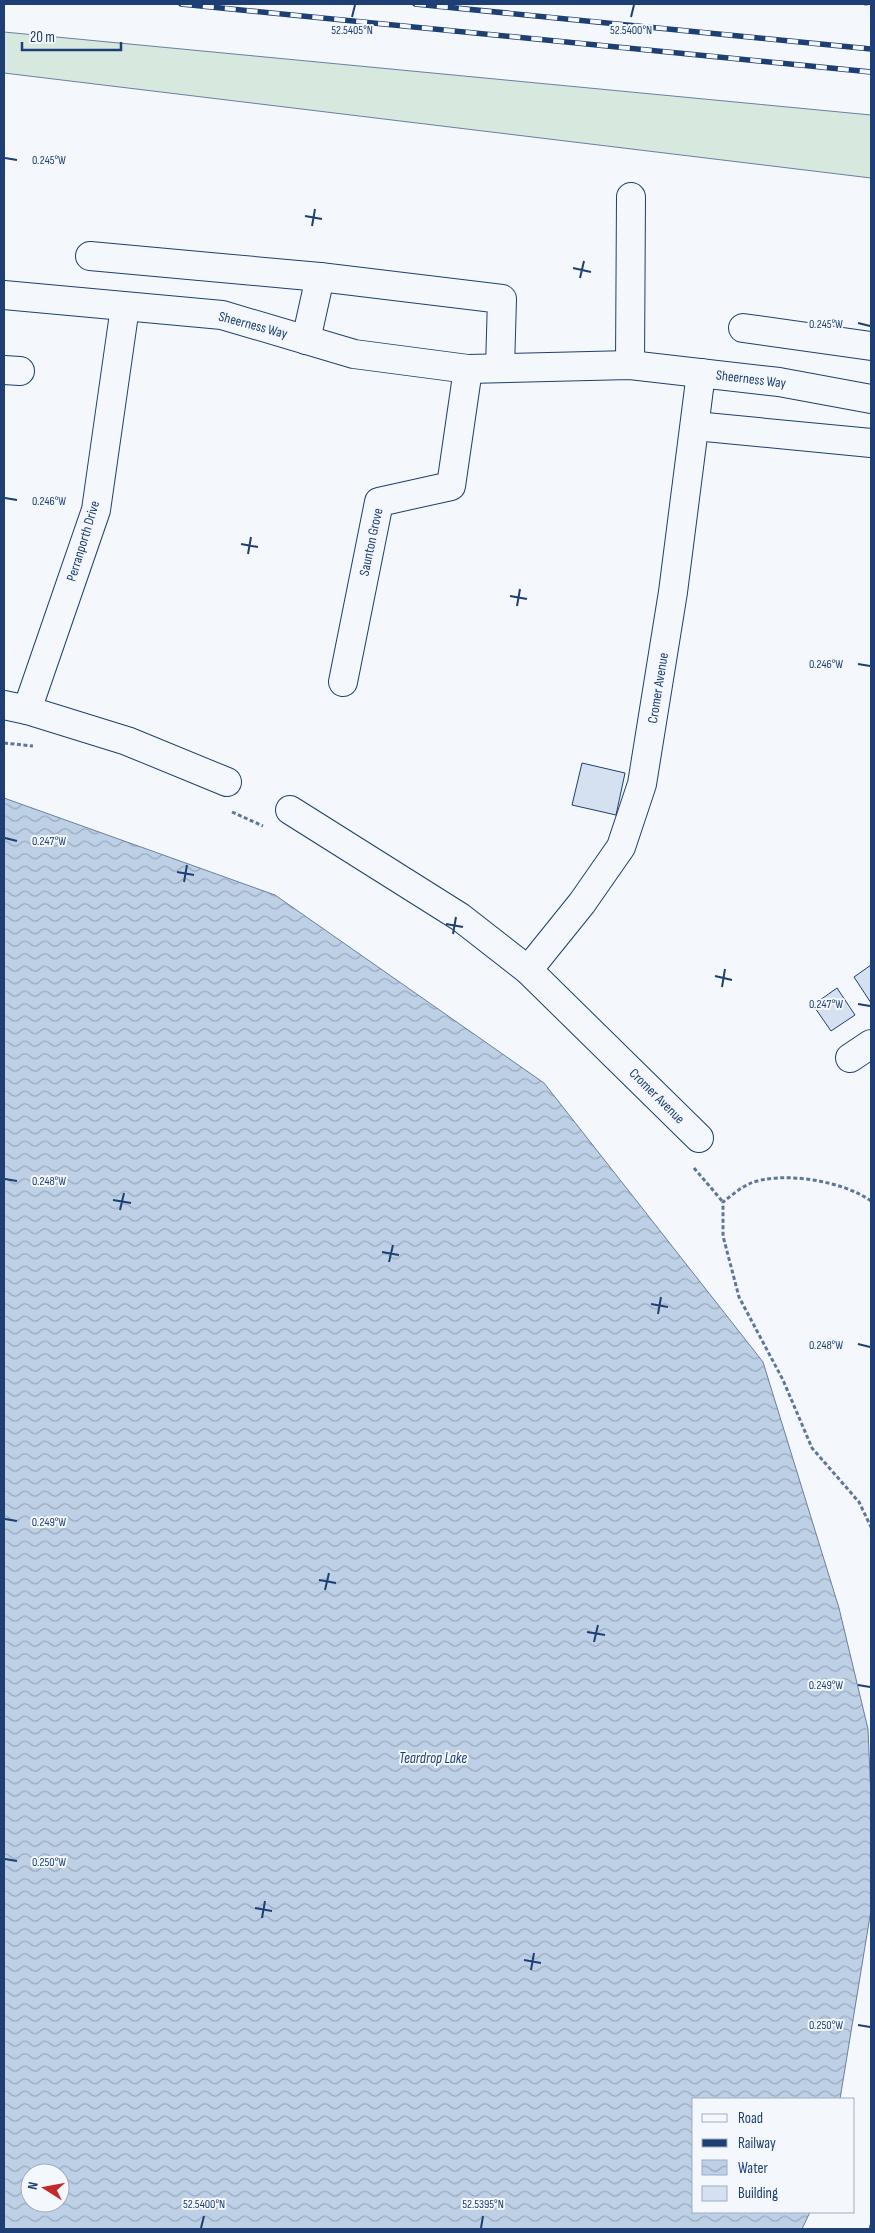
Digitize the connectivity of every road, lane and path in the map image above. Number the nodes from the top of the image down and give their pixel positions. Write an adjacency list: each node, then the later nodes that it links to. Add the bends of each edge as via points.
1 (864, 4): 2 (path)
2 (871, 4)
3 (631, 197): 11 (street)
4 (90, 256): 5 (street)
5 (320, 278): 9 (street); 12 (street, via 502,299)
6 (4, 295): 7 (street, Sheerness Way)
7 (125, 307): 9 (street, Sheerness Way, via 222,315); 19 (street, Perranporth Drive, via 96,510)
8 (743, 328): 10 (street)
9 (306, 340): 13 (street, Sheerness Way, via 354,354)
10 (871, 346)
11 (630, 365): 12 (street, Sheerness Way); 14 (street, Sheerness Way)
12 (500, 368): 13 (street, Sheerness Way)
13 (468, 369): 18 (street, Saunton Grove, via 451,486 379,502)
14 (700, 372): 15 (street, Sheerness Way); 16 (street, Cromer Avenue)
15 (871, 399)
16 (694, 426): 17 (street); 26 (street, Cromer Avenue, via 674,592 642,784 621,847 582,903)
17 (871, 443)
18 (343, 682)
19 (15, 707): 22 (street, Perranporth Drive, via 127,741)
20 (4, 743): 21 (path)
21 (40, 747)
22 (228, 782)
23 (223, 809): 25 (path)
24 (290, 810): 26 (street, Cromer Avenue, via 460,917)
25 (269, 828)
26 (528, 970): 27 (street, Cromer Avenue)
27 (699, 1138)
28 (691, 1165): 30 (path)
29 (871, 1201): 30 (path, via 859,1192 788,1177 749,1184)
30 (723, 1202): 31 (path, via 723,1236 739,1297 782,1380 812,1448 859,1502)
31 (871, 1527)
32 (871, 2224): 33 (path)
33 (870, 2229)

